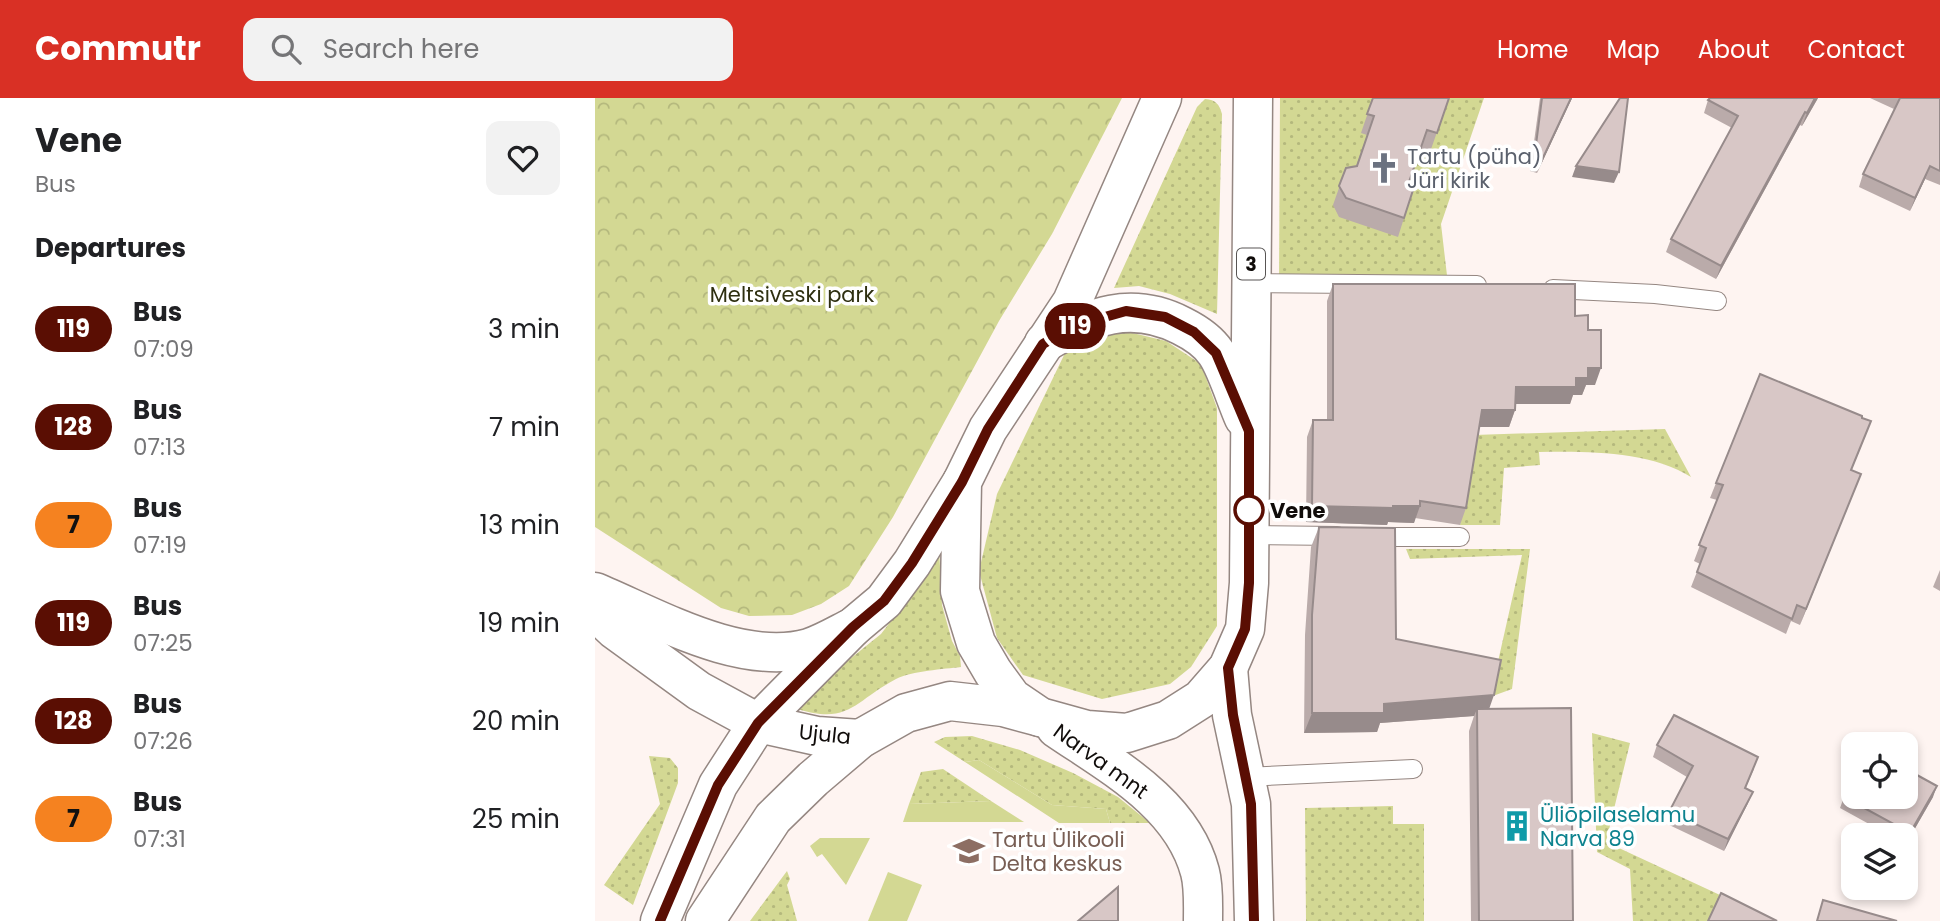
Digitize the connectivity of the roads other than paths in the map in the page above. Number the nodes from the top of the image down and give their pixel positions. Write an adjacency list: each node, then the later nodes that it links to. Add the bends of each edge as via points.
1 (1162, 98): 7 (main road, via 1072,302)
2 (1253, 98): 3 (main road, 3)
3 (1251, 283): 4 (lane); 8 (main road, 3)
4 (1497, 286)
5 (1534, 288): 6 (lane)
6 (1717, 301)
7 (1043, 344): 8 (main road, via 1073,326 1126,311 1165,317 1194,332 1216,353); 9 (main road, via 988,429)
8 (1249, 431): 10 (main road)
9 (962, 482): 14 (main road, via 884,601); 16 (main road, Narva mnt, via 960,591 976,643 1012,698)
10 (1249, 535): 11 (lane); 15 (main road, via 1245,629)
11 (1460, 537)
12 (595, 592): 14 (main road, via 722,645 767,652 809,648)
13 (595, 611): 17 (main road, Ujula, via 699,691)
14 (853, 627): 17 (main road)
15 (1228, 668): 16 (main road, Ujula, via 1201,699 1168,720 1127,733 1087,730); 20 (main road)
16 (1040, 717): 18 (main road, Ujula, via 950,701 907,713); 23 (main road, Narva mnt, via 1147,792 1176,824 1201,874)
17 (758, 723): 18 (main road, Ujula, via 817,736); 21 (main road, via 718,785)
18 (860, 739): 22 (main road, via 773,818)
19 (1413, 769): 20 (lane)
20 (1245, 777): 24 (main road, via 1251,804)
21 (660, 921)
22 (705, 921)
23 (1203, 921)
24 (1254, 921)

